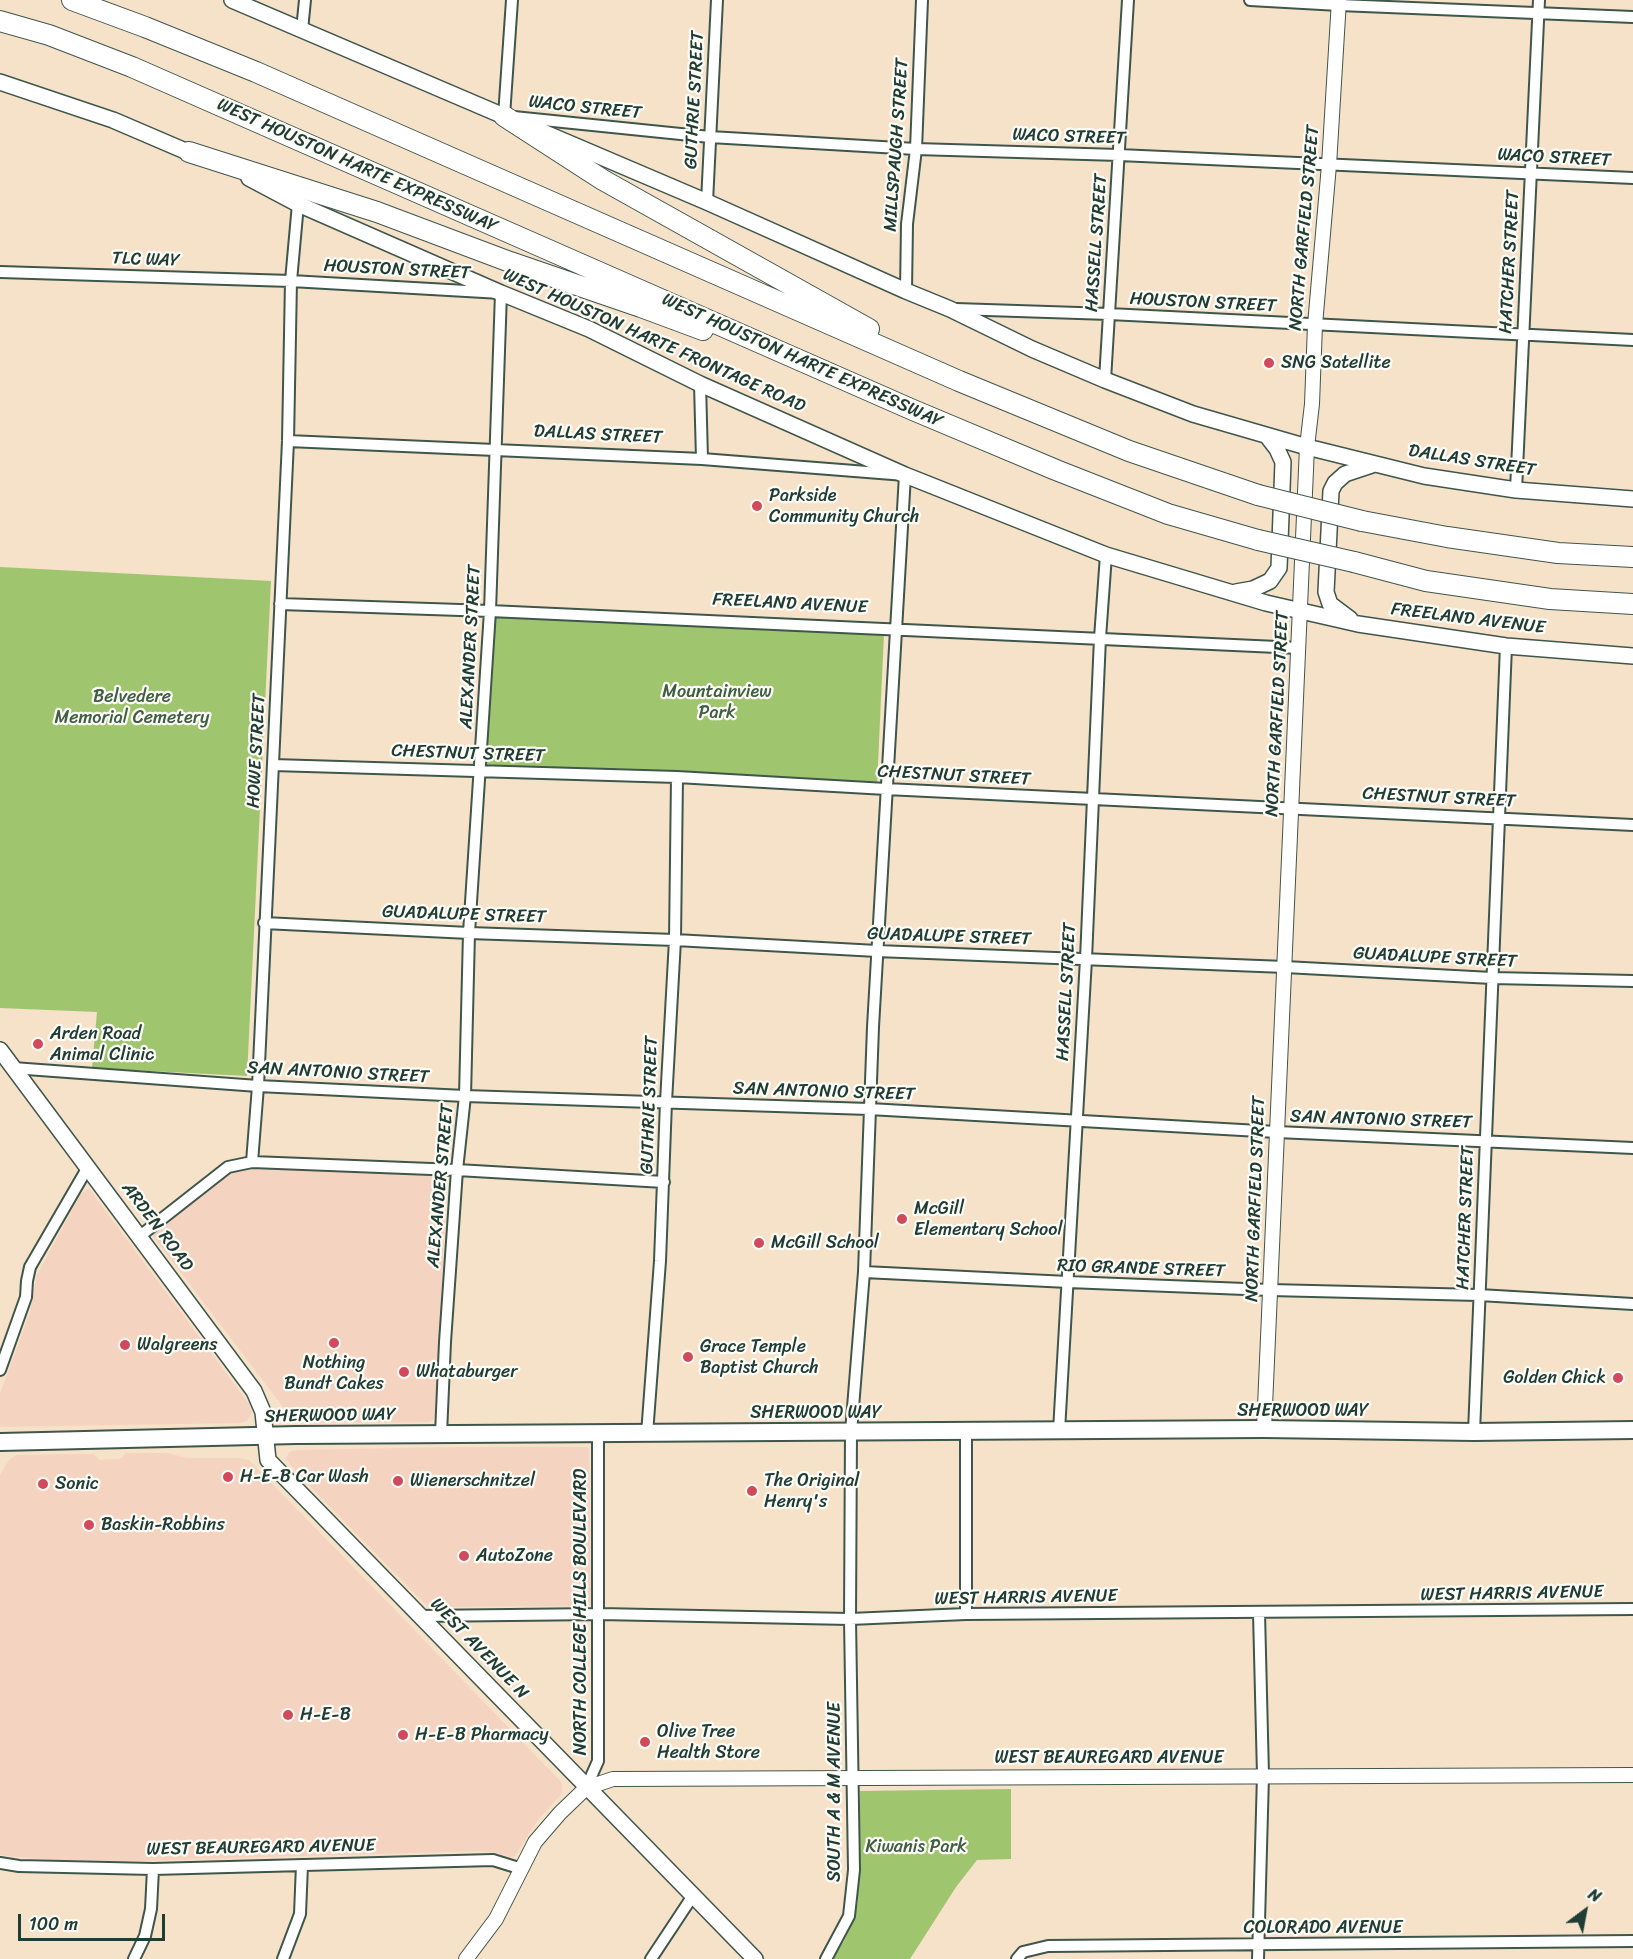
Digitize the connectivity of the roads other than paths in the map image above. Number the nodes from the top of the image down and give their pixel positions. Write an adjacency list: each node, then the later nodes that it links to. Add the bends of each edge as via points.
1 (72, 0): 36 (highway, via 256,72)
2 (232, 0): 14 (main road)
3 (305, 0): 14 (street)
4 (512, 0): 16 (street)
5 (717, 0): 17 (street, GUTHRIE STREET)
6 (922, 0): 18 (street, MILLSPAUGH STREET)
7 (1128, 0): 20 (street, HASSELL STREET)
8 (1250, 0): 10 (street)
9 (1539, 0): 11 (street, HATCHER STREET)
10 (1339, 3): 11 (street); 21 (street, NORTH GARFIELD STREET)
11 (1539, 13): 12 (street); 22 (street, HATCHER STREET)
12 (1633, 17)
13 (0, 21): 38 (highway, WEST HOUSTON HARTE EXPRESSWAY, via 132,67)
14 (302, 30): 16 (main road)
15 (0, 82): 19 (main road, WEST HOUSTON HARTE FRONTAGE ROAD, via 113,120)
16 (504, 116): 17 (street, WACO STREET); 24 (main road); 36 (highway, via 603,180)
17 (710, 137): 18 (street, WACO STREET); 24 (street, GUTHRIE STREET)
18 (916, 149): 20 (street, WACO STREET); 28 (street, MILLSPAUGH STREET, via 907,224)
19 (189, 152): 25 (main road, WEST HOUSTON HARTE FRONTAGE ROAD); 38 (highway, via 378,212)
20 (1119, 155): 21 (street, WACO STREET); 31 (street, HASSELL STREET)
21 (1329, 165): 22 (street, WACO STREET); 32 (street, NORTH GARFIELD STREET)
22 (1530, 173): 23 (street, WACO STREET); 33 (street, HATCHER STREET)
23 (1633, 178)
24 (707, 202): 28 (main road)
25 (298, 204): 27 (street, HOWE STREET); 29 (main road, WEST HOUSTON HARTE FRONTAGE ROAD)
26 (0, 272): 27 (street, TLC WAY)
27 (291, 281): 29 (street, HOUSTON STREET); 40 (street, HOWE STREET)
28 (906, 291): 30 (main road)
29 (501, 293): 37 (main road, WEST HOUSTON HARTE FRONTAGE ROAD, via 589,329); 42 (street, ALEXANDER STREET)
30 (951, 309): 31 (street, HOUSTON STREET); 35 (main road)
31 (1109, 314): 32 (street, HOUSTON STREET); 35 (street, HASSELL STREET)
32 (1315, 325): 33 (street, HOUSTON STREET); 41 (street, NORTH GARFIELD STREET)
33 (1523, 336): 34 (street, HOUSTON STREET); 46 (street, HATCHER STREET)
34 (1633, 340)
35 (1105, 380): 39 (main road, via 1193,414)
36 (959, 381): 49 (highway, bridge, via 1129,451 1258,495 1447,537 1558,553)
37 (700, 384): 43 (street); 45 (main road, WEST HOUSTON HARTE FRONTAGE ROAD)
38 (913, 410): 52 (highway, WEST HOUSTON HARTE EXPRESSWAY, bridge, via 1168,514 1258,540 1426,581 1550,599)
39 (1267, 436): 41 (main road); 50 (main road, via 1282,462 1279,568 1270,581)
40 (288, 441): 42 (street, DALLAS STREET); 51 (street, HOWE STREET)
41 (1307, 447): 44 (main road, DALLAS STREET); 53 (street, NORTH GARFIELD STREET)
42 (497, 449): 43 (street, DALLAS STREET); 54 (street, ALEXANDER STREET)
43 (702, 459): 45 (street, DALLAS STREET)
44 (1374, 464): 46 (main road, DALLAS STREET); 55 (main road, via 1345,474 1331,491 1326,592 1330,604)
45 (905, 475): 48 (main road, WEST HOUSTON HARTE FRONTAGE ROAD); 56 (street)
46 (1515, 490): 47 (main road, DALLAS STREET)
47 (1633, 499)
48 (1106, 555): 50 (main road, WEST HOUSTON HARTE FRONTAGE ROAD); 57 (street, HASSELL STREET)
49 (1633, 556)
50 (1233, 593): 53 (main road, WEST HOUSTON HARTE FRONTAGE ROAD)
51 (280, 604): 54 (street, FREELAND AVENUE); 61 (street, HOWE STREET)
52 (1633, 604)
53 (1300, 610): 55 (main road, FREELAND AVENUE); 59 (street, NORTH GARFIELD STREET)
54 (490, 611): 56 (street, FREELAND AVENUE); 62 (street, ALEXANDER STREET)
55 (1358, 624): 58 (main road, FREELAND AVENUE)
56 (895, 628): 57 (street, FREELAND AVENUE); 64 (street)
57 (1100, 638): 59 (street, FREELAND AVENUE); 65 (street, HASSELL STREET)
58 (1506, 646): 60 (main road, FREELAND AVENUE); 67 (street, HATCHER STREET)
59 (1299, 648): 66 (street, NORTH GARFIELD STREET)
60 (1633, 656)
61 (273, 765): 62 (street, CHESTNUT STREET); 69 (street, HOWE STREET)
62 (480, 771): 63 (street, CHESTNUT STREET); 70 (street, ALEXANDER STREET)
63 (677, 777): 64 (street, CHESTNUT STREET); 71 (street, GUTHRIE STREET)
64 (886, 789): 65 (street, CHESTNUT STREET); 72 (street)
65 (1094, 799): 66 (street, CHESTNUT STREET); 73 (street, HASSELL STREET)
66 (1292, 808): 67 (street, CHESTNUT STREET); 74 (street, NORTH GARFIELD STREET)
67 (1499, 817): 68 (street, CHESTNUT STREET); 75 (street, HATCHER STREET)
68 (1633, 825)
69 (264, 923): 70 (street, GUADALUPE STREET); 79 (street, HOWE STREET)
70 (469, 933): 71 (street, GUADALUPE STREET); 80 (street, ALEXANDER STREET)
71 (675, 940): 72 (street, GUADALUPE STREET); 81 (street, GUTHRIE STREET)
72 (877, 951): 73 (street, GUADALUPE STREET); 82 (street)
73 (1086, 959): 74 (street, GUADALUPE STREET); 83 (street, HASSELL STREET)
74 (1285, 967): 75 (street, GUADALUPE STREET); 84 (street, NORTH GARFIELD STREET)
75 (1492, 978): 76 (street, GUADALUPE STREET); 85 (street, HATCHER STREET)
76 (1633, 981)
77 (0, 1050): 78 (main road, ARDEN ROAD)
78 (14, 1068): 79 (street, SAN ANTONIO STREET); 88 (main road, ARDEN ROAD)
79 (258, 1086): 80 (street, SAN ANTONIO STREET); 87 (street, HOWE STREET)
80 (465, 1096): 81 (street, SAN ANTONIO STREET); 89 (street, ALEXANDER STREET)
81 (666, 1102): 82 (street, SAN ANTONIO STREET); 90 (street, GUTHRIE STREET)
82 (869, 1109): 83 (street, SAN ANTONIO STREET); 92 (street)
83 (1077, 1121): 84 (street, SAN ANTONIO STREET); 93 (street, HASSELL STREET)
84 (1277, 1132): 85 (street, SAN ANTONIO STREET); 94 (street, NORTH GARFIELD STREET)
85 (1485, 1141): 86 (street, SAN ANTONIO STREET); 95 (street, HATCHER STREET)
86 (1633, 1148)
87 (252, 1162): 89 (street); 91 (street, via 228,1167)
88 (88, 1167): 91 (main road, ARDEN ROAD); 97 (street, via 30,1267 26,1297)
89 (457, 1170): 90 (street); 104 (street, ALEXANDER STREET)
90 (664, 1182): 106 (street, GUTHRIE STREET)
91 (140, 1236): 107 (main road, ARDEN ROAD, via 254,1391 263,1412)
92 (864, 1272): 93 (street, RIO GRANDE STREET); 101 (street)
93 (1068, 1282): 94 (street, RIO GRANDE STREET); 100 (street, HASSELL STREET)
94 (1270, 1290): 95 (street, RIO GRANDE STREET); 98 (street, NORTH GARFIELD STREET)
95 (1479, 1295): 96 (street, RIO GRANDE STREET); 102 (street, HATCHER STREET)
96 (1633, 1304)
97 (0, 1370)
98 (1264, 1430): 100 (main road, SHERWOOD WAY); 102 (main road, SHERWOOD WAY)
99 (1633, 1430): 102 (main road, SHERWOOD WAY)
100 (1059, 1431): 103 (main road, SHERWOOD WAY)
101 (851, 1432): 103 (main road, SHERWOOD WAY); 106 (main road, SHERWOOD WAY); 114 (street, SOUTH A & M AVENUE)
102 (1474, 1432)
103 (966, 1433): 112 (street)
104 (441, 1434): 105 (main road, SHERWOOD WAY); 107 (main road, SHERWOOD WAY)
105 (598, 1434): 106 (main road, SHERWOOD WAY); 111 (street, NORTH COLLEGE HILLS BOULEVARD)
106 (647, 1434)
107 (265, 1436): 108 (main road, SHERWOOD WAY); 113 (main road, WEST AVENUE N, via 268,1460)
108 (1, 1446)
109 (1633, 1609): 110 (street, WEST HARRIS AVENUE)
110 (1259, 1613): 112 (street, WEST HARRIS AVENUE); 115 (street)
111 (600, 1614): 113 (street, WEST HARRIS AVENUE); 114 (street, WEST HARRIS AVENUE); 118 (street, NORTH COLLEGE HILLS BOULEVARD, via 598,1761)
112 (966, 1614): 114 (street, WEST HARRIS AVENUE)
113 (419, 1616): 118 (main road, WEST AVENUE N)
114 (850, 1618): 117 (street, SOUTH A & M AVENUE)
115 (1263, 1775): 116 (street, WEST BEAUREGARD AVENUE); 117 (street, WEST BEAUREGARD AVENUE); 125 (street)
116 (1633, 1775)
117 (853, 1777): 118 (street, WEST BEAUREGARD AVENUE, via 613,1779); 131 (street, SOUTH A & M AVENUE, via 854,1870 849,1916)
118 (586, 1788): 122 (street, via 535,1842); 123 (main road, WEST AVENUE N)
119 (0, 1863): 121 (street, WEST BEAUREGARD AVENUE)
120 (302, 1865): 121 (street, WEST BEAUREGARD AVENUE); 122 (street, WEST BEAUREGARD AVENUE, via 493,1860); 127 (street, via 300,1914)
121 (153, 1869): 126 (street, via 149,1918)
122 (522, 1869): 128 (street, via 496,1919)
123 (694, 1894): 129 (street); 130 (main road, WEST AVENUE N)
124 (1633, 1941): 125 (street, COLORADO AVENUE)
125 (1257, 1945): 132 (street, COLORADO AVENUE, via 1048,1946 1023,1953); 133 (street)
126 (134, 1959)
127 (283, 1959)
128 (466, 1959)
129 (651, 1959)
130 (755, 1959)
131 (826, 1959)
132 (1017, 1959)
133 (1258, 1959)

